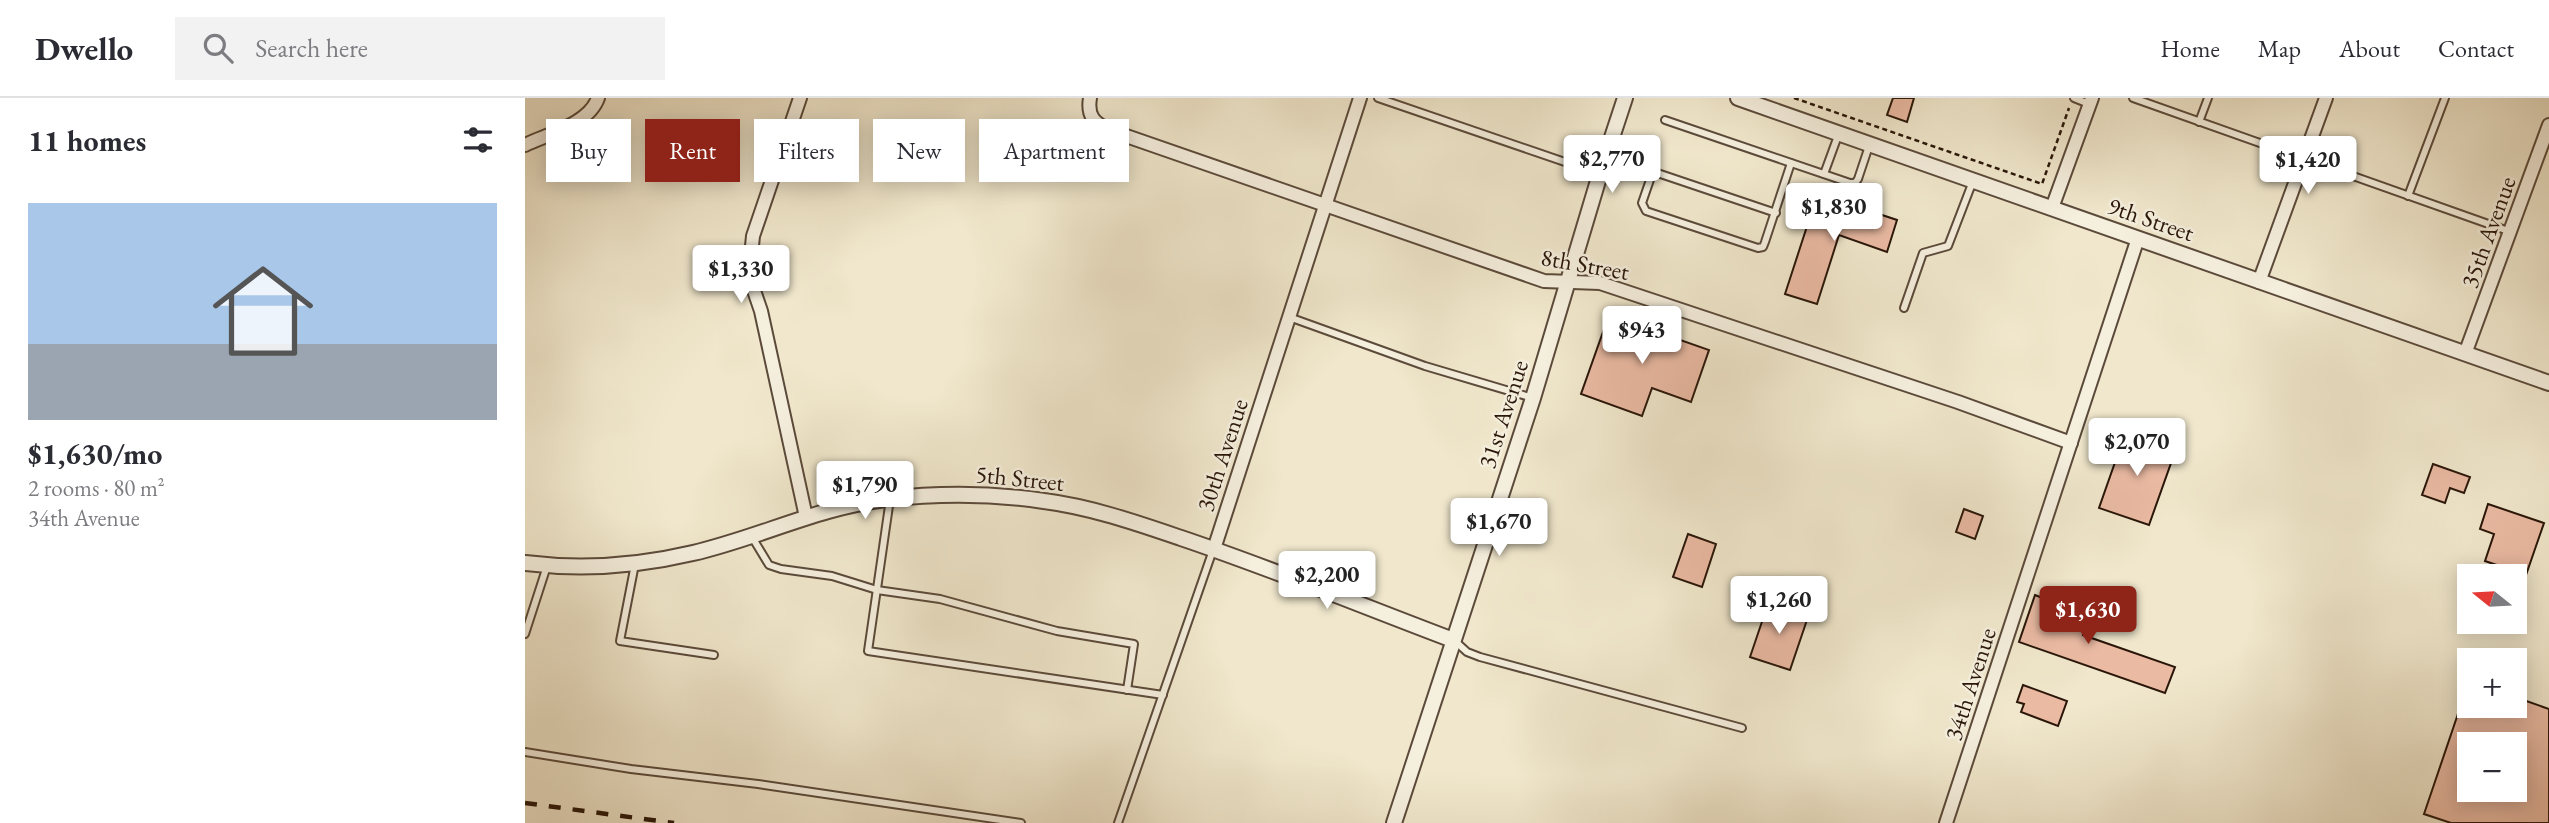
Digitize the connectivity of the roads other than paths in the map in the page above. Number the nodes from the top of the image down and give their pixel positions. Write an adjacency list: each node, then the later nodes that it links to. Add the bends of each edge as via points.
1 (598, 98): 19 (street, via 581,119)
2 (800, 98): 43 (street, via 753,236 749,276 761,311)
3 (1090, 98): 29 (street, 8th Street, via 1093,120 1109,130)
4 (1360, 98): 29 (street, 30th Avenue)
5 (1378, 98): 25 (lane)
6 (1625, 98): 21 (street, 31st Avenue)
7 (1738, 98): 17 (street, 9th Street)
8 (2073, 98): 13 (lane)
9 (2133, 98): 15 (lane)
10 (2208, 98): 15 (lane)
11 (2326, 98): 22 (street)
12 (2445, 98): 28 (lane)
13 (2090, 101): 30 (street)
14 (1665, 120): 23 (lane)
15 (2199, 122): 22 (lane)
16 (2549, 125): 20 (street, 35th Avenue)
17 (1839, 133): 18 (street, 9th Street); 26 (lane)
18 (1870, 144): 26 (lane, via 1855,183); 27 (street, 9th Street)
19 (525, 145)
20 (2545, 151): 32 (street, 35th Avenue)
21 (1607, 156): 24 (lane); 25 (street, 31st Avenue)
22 (2304, 160): 28 (lane); 35 (street)
23 (1791, 163): 26 (lane); 31 (lane)
24 (1653, 171): 31 (lane); 31 (lane, via 1642,203 1646,211 1758,248 1763,247)
25 (1600, 174): 34 (street, 31st Avenue)
26 (1824, 174)
27 (1973, 181): 30 (street, 9th Street); 36 (lane, via 1948,246 1923,253)
28 (2409, 196): 32 (lane)
29 (1326, 204): 34 (street, 8th Street, via 1544,281); 37 (street, 30th Avenue)
30 (2052, 208): 33 (street, 9th Street)
31 (1776, 212)
32 (2511, 232): 38 (street, 35th Avenue)
33 (2138, 238): 35 (street, 9th Street); 41 (street, 34th Avenue)
34 (1567, 282): 40 (street, 31st Avenue); 41 (street, 8th Street, via 1601,283)
35 (2259, 282): 38 (street, 9th Street)
36 (1904, 308)
37 (1289, 317): 40 (lane, via 1425,366); 45 (street, 30th Avenue)
38 (2465, 354): 39 (street, 9th Street)
39 (2549, 383)
40 (1533, 398): 51 (street, 31st Avenue)
41 (2071, 443): 60 (street, 34th Avenue)
42 (890, 499): 43 (street, 5th Street); 45 (street, 5th Street, via 961,494 1045,501 1126,520); 49 (lane)
43 (806, 517): 44 (street, 5th Street)
44 (751, 536): 46 (street, 5th Street, via 693,553); 49 (lane, via 769,565)
45 (1214, 549): 51 (street, 5th Street); 54 (lane, 30th Avenue)
46 (635, 562): 48 (street, 5th Street); 52 (lane, via 620,640)
47 (525, 563): 48 (street, 5th Street)
48 (547, 566): 50 (lane)
49 (877, 590): 53 (lane, via 940,599 1057,631 1134,644); 53 (lane, via 869,651)
50 (525, 634)
51 (1453, 640): 55 (lane, via 1479,657); 59 (street, 31st Avenue)
52 (714, 655)
53 (1128, 690): 54 (lane)
54 (1163, 695): 58 (lane, 30th Avenue)
55 (1742, 728)
56 (525, 752): 57 (lane)
57 (1021, 823)
58 (1118, 823)
59 (1395, 823)
60 (1946, 823)

